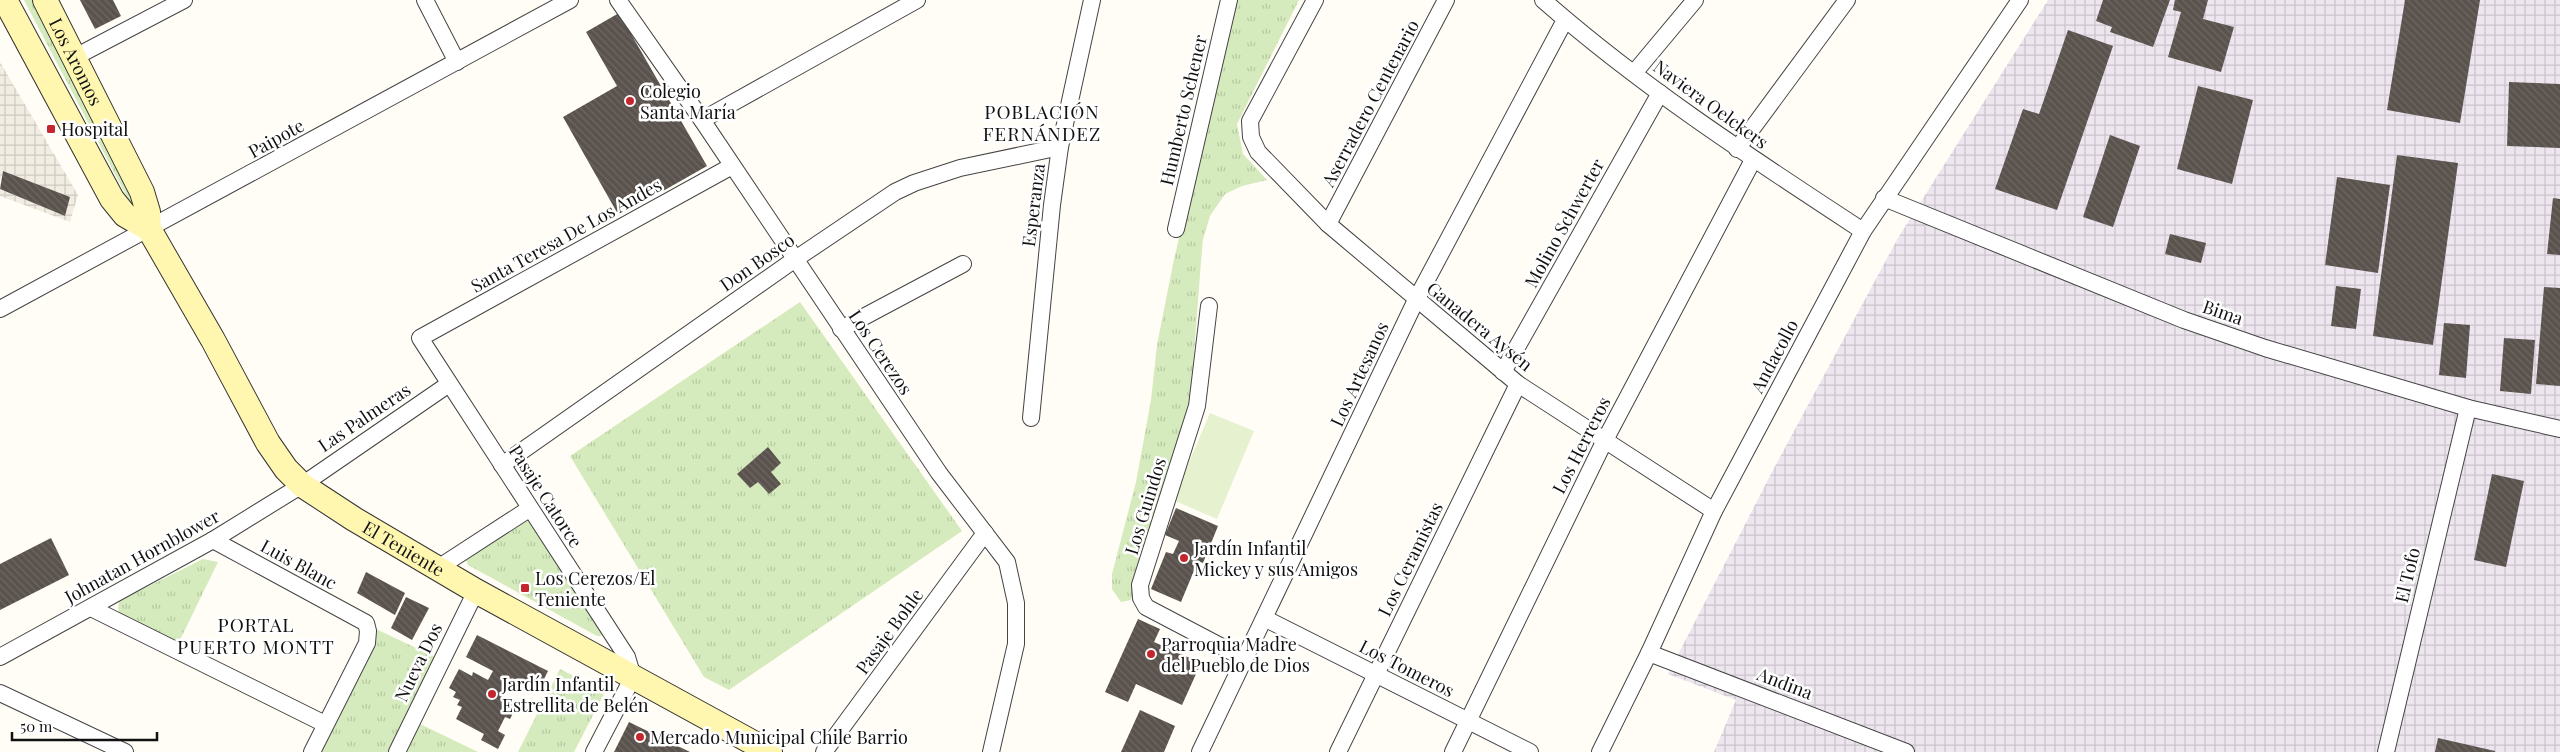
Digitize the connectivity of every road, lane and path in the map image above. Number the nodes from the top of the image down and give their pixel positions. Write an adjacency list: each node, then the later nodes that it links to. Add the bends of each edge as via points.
1 (5, 0): 28 (main road, Los Aromos, via 112,199 124,215)
2 (45, 0): 17 (main road, Los Aromos)
3 (184, 0): 17 (street)
4 (425, 0): 18 (street)
5 (570, 0): 18 (street, Paipote)
6 (618, 0): 21 (street, Los Cerezos)
7 (917, 0): 21 (street)
8 (1092, 0): 22 (street, Esperanza)
9 (1228, 0): 29 (street, Humberto Schener)
10 (1315, 0): 27 (street, Ganadera Aysén, via 1250,121 1251,136 1258,152)
11 (1446, 0): 27 (street, Aserradero Centenario)
12 (1543, 0): 16 (street, Naviera Oelckers)
13 (1695, 0): 19 (street)
14 (1847, 0): 23 (street)
15 (2020, 0): 26 (street, Andacollo)
16 (1565, 20): 19 (street, Naviera Oelckers); 33 (street, Los Artesanos)
17 (75, 57): 28 (main road, Los Aromos, via 142,192)
18 (457, 62): 28 (street, Paipote)
19 (1634, 73): 20 (street, Naviera Oelckers)
20 (1660, 93): 23 (street, Naviera Oelckers); 38 (street, Molino Schwerter)
21 (702, 120): 25 (street, Los Cerezos)
22 (1060, 147): 31 (street, Don Bosco, via 985,161 914,182); 42 (street, Esperanza)
23 (1737, 149): 24 (street, Naviera Oelckers)
24 (1753, 160): 30 (street, Naviera Oelckers); 44 (street, Los Herreros)
25 (732, 166): 31 (street, Los Cerezos); 37 (street, Santa Teresa De Los Andes)
26 (1884, 198): 30 (street, Andacollo); 41 (street, Bima, via 2193,323 2265,348)
27 (1328, 224): 33 (street, Ganadera Aysén)
28 (150, 229): 35 (street, Paipote); 46 (main road, El Teniente, via 268,443)
29 (1176, 229)
30 (1863, 231): 48 (street, Andacollo)
31 (794, 260): 36 (street, Los Cerezos); 45 (street, Don Bosco)
32 (963, 264): 36 (street)
33 (1416, 300): 38 (street, Ganadera Aysén); 54 (street, Los Artesanos)
34 (1209, 306): 57 (street, Los Guindos, via 1197,406 1140,586 1141,598 1146,607)
35 (0, 308)
36 (841, 329): 49 (street, Los Cerezos, via 939,473)
37 (420, 338): 39 (street, Pasaje Catorce)
38 (1503, 372): 40 (street, Ganadera Aysén)
39 (449, 384): 45 (street, Pasaje Catorce); 46 (street, Las Palmeras)
40 (1518, 384): 44 (street, Ganadera Aysén); 58 (street, Los Ceramistas)
41 (2468, 408): 43 (street, Bima); 77 (street, El Tofo)
42 (1031, 418)
43 (2560, 430)
44 (1604, 442): 48 (street, Ganadera Aysén); 61 (street, Los Herreros)
45 (502, 465): 47 (street, Pasaje Catorce)
46 (302, 485): 50 (street, Johnatan Hornblower); 51 (main road, El Teniente)
47 (530, 509): 51 (street); 59 (street, Pasaje Catorce, via 627,657)
48 (1714, 511): 55 (street, Andacollo)
49 (986, 533): 69 (street, Pasaje Bohle); 70 (street, Los Cerezos, via 1007,562 1013,581 1017,623 1016,644)
50 (213, 540): 53 (street, Johnatan Hornblower); 62 (street, Luis Blanc, via 366,623 366,642)
51 (438, 568): 52 (main road, El Teniente)
52 (476, 590): 59 (main road, El Teniente); 66 (street, Nueva Dos)
53 (91, 608): 56 (street, Johnatan Hornblower); 62 (street)
54 (1266, 619): 57 (street, Los Artesanos); 58 (street, Los Tomeros)
55 (1649, 653): 75 (street, Andacollo); 76 (street, Andina)
56 (0, 658)
57 (1245, 659): 71 (street, Los Artesanos)
58 (1376, 674): 61 (street, Los Tomeros); 72 (street, Los Ceramistas)
59 (633, 677): 63 (main road, El Teniente); 67 (street)
60 (0, 693): 64 (street)
61 (1468, 721): 73 (street, Los Herreros); 74 (street, Los Tomeros)
62 (325, 724): 65 (street)
63 (744, 746): 68 (main road, El Teniente)
64 (125, 752)
65 (312, 752)
66 (397, 752)
67 (594, 752)
68 (770, 752)
69 (824, 752)
70 (991, 752)
71 (1200, 752)
72 (1338, 752)
73 (1453, 752)
74 (1530, 752)
75 (1600, 752)
76 (1906, 752)
77 (2386, 752)

